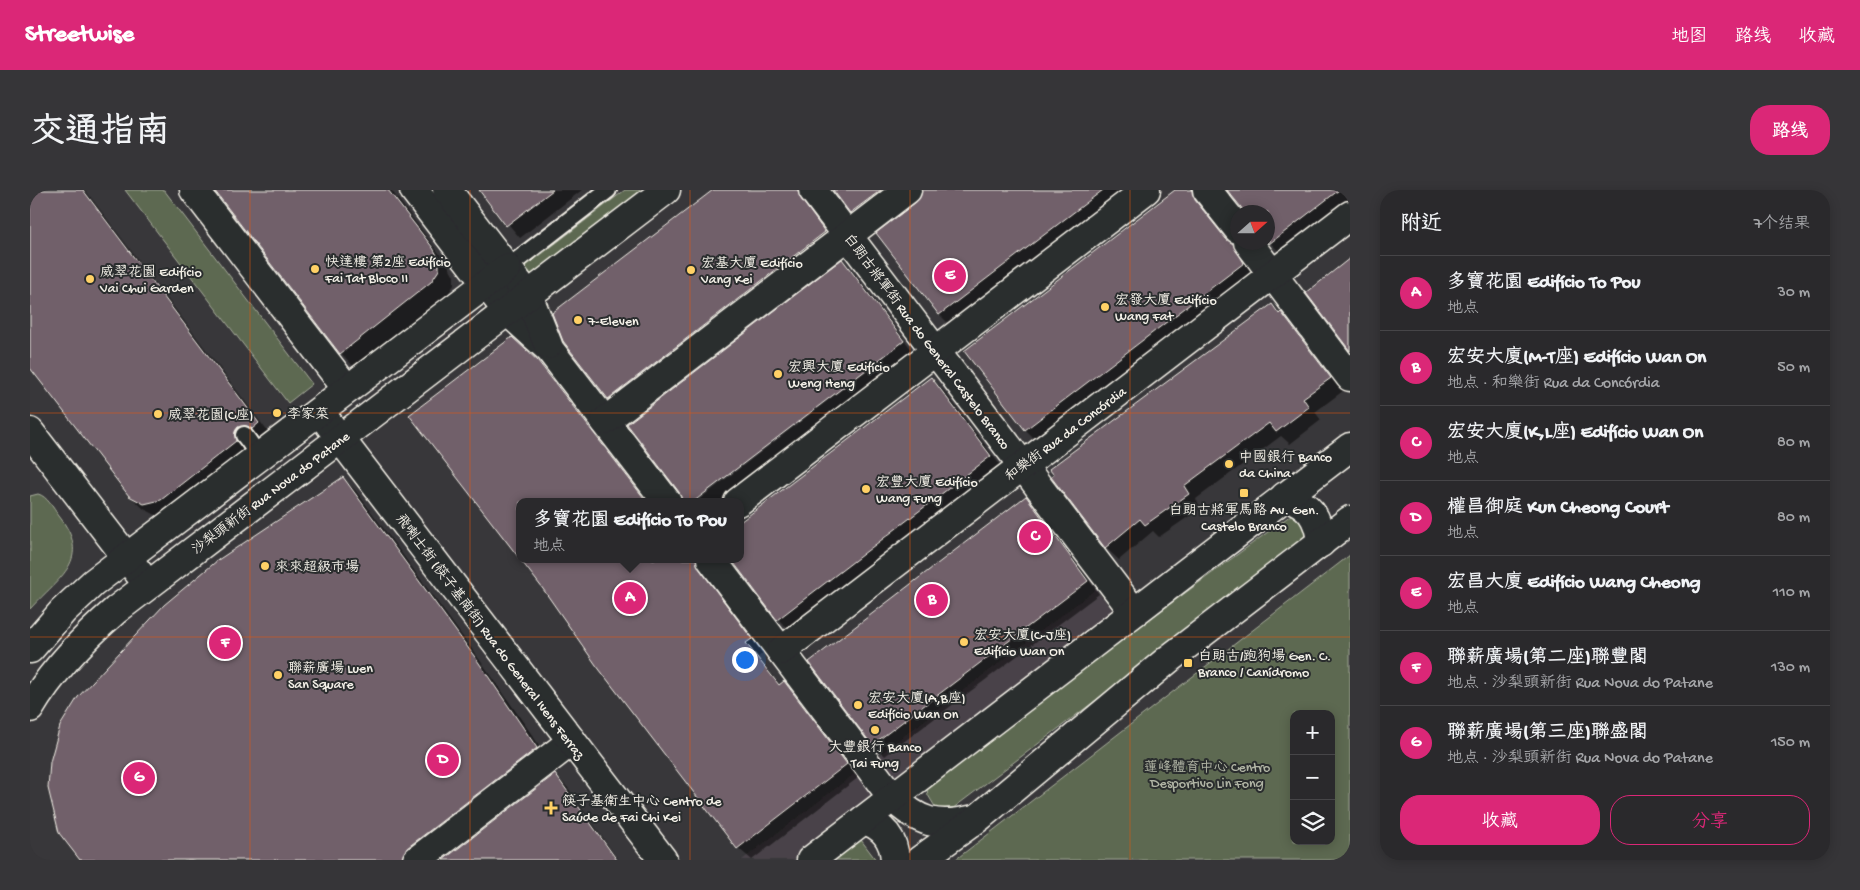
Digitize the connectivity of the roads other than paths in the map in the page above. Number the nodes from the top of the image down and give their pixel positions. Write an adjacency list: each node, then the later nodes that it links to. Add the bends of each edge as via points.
1 (194, 190): 19 (street)
2 (414, 190): 15 (street)
3 (448, 190): 15 (street)
4 (608, 190): 15 (lane)
5 (666, 190): 16 (street, 沙梨頭新街 Rua Nova do Patane)
6 (812, 190): 12 (street, 白朗古將軍街 Rua do General Castelo Branco)
7 (906, 190): 12 (street)
8 (1146, 190): 17 (street)
9 (1208, 190): 11 (street)
10 (1350, 215): 14 (street, 和樂街 Rua da Concórdia)
11 (1230, 219)
12 (847, 235): 17 (street, 白朗古將軍街 Rua do General Castelo Branco); 21 (street)
13 (1254, 250): 14 (street)
14 (1272, 275): 18 (street); 25 (street, 和樂街 Rua da Concórdia)
15 (496, 276): 16 (street); 19 (street)
16 (517, 303): 21 (street); 23 (street, 沙梨頭新街 Rua Nova do Patane)
17 (935, 351): 25 (street, 白朗古將軍街 Rua do General Castelo Branco); 28 (street)
18 (1350, 377)
19 (347, 389): 20 (street)
20 (319, 411): 23 (street, 飛喇士街 (筷子基南街) Rua do General Ivens Ferraz); 31 (street, via 255,448)
21 (605, 421): 27 (street)
22 (30, 432): 31 (street)
23 (340, 439): 33 (street, 沙梨頭新街 Rua Nova do Patane); 38 (street, 飛喇士街 (筷子基南街) Rua do General Ivens Ferraz)
24 (1350, 448): 26 (street)
25 (1023, 466): 34 (street, 白朗古將軍街 Rua do General Castelo Branco); 36 (street, 和樂街 Rua da Concórdia)
26 (1285, 496): 30 (street, via 1308,507 1316,517); 34 (street)
27 (664, 498)
28 (743, 498)
29 (1350, 520): 30 (street)
30 (1321, 543): 40 (street, via 1170,658)
31 (126, 557): 33 (street); 35 (street, via 63,611)
32 (713, 563): 36 (street)
33 (148, 585): 37 (street, 沙梨頭新街 Rua Nova do Patane, via 90,633 40,691)
34 (1134, 612): 39 (street)
35 (30, 649)
36 (780, 651): 39 (street)
37 (30, 708)
38 (572, 741): 42 (street); 43 (street, 飛喇士街 (筷子基南街) Rua do General Ivens Ferraz)
39 (892, 797): 40 (street, via 909,813 930,822 952,824); 41 (street)
40 (978, 818): 46 (street)
41 (862, 820): 44 (street); 45 (street, via 883,830 890,840)
42 (417, 860)
43 (663, 860)
44 (811, 860)
45 (895, 860)
46 (920, 860)

